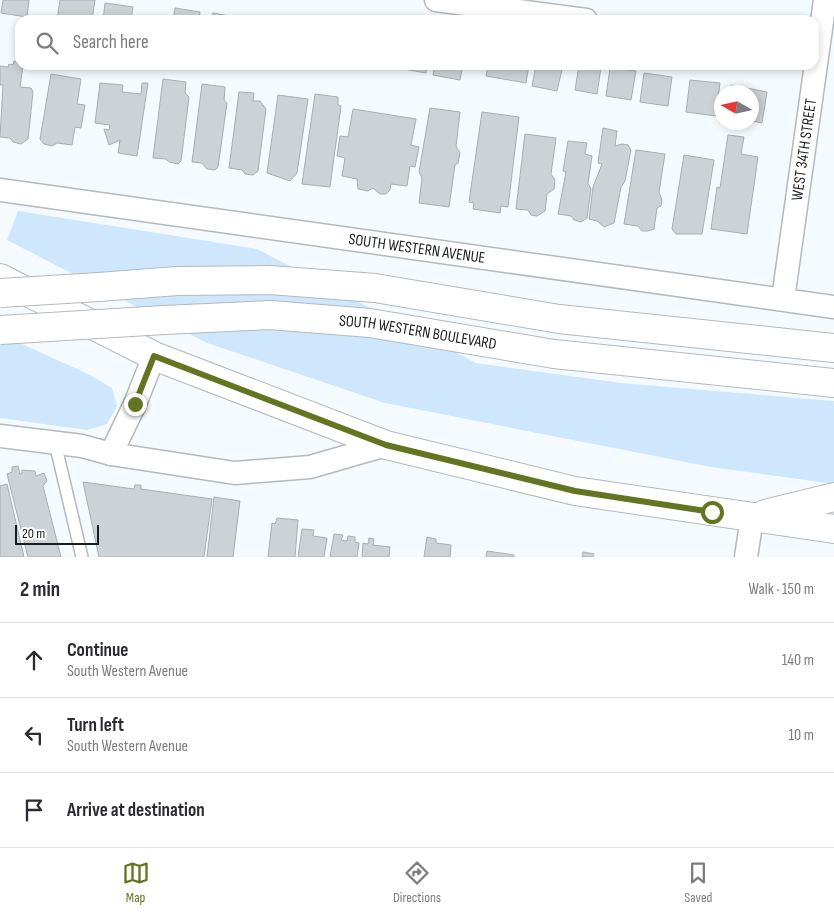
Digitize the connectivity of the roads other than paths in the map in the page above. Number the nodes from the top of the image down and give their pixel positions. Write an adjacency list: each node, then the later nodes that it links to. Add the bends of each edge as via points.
1 (436, 0): 3 (street)
2 (825, 0): 4 (street, WEST 34TH STREET)
3 (548, 15)
4 (822, 52): 8 (street, WEST 34TH STREET)
5 (0, 190): 8 (street, SOUTH WESTERN AVENUE)
6 (0, 278): 12 (street)
7 (0, 293): 11 (street, SOUTH WESTERN BOULEVARD, bridge, via 270,280 374,288 559,319)
8 (783, 299): 9 (street, SOUTH WESTERN AVENUE)
9 (834, 308)
10 (0, 330): 13 (street, SOUTH WESTERN BOULEVARD, bridge, via 270,315 370,323 554,354)
11 (834, 348)
12 (154, 356): 16 (street); 17 (street)
13 (834, 383)
14 (0, 436): 15 (street)
15 (56, 443): 17 (street); 21 (lane)
16 (386, 445): 17 (street, via 310,467 235,473); 19 (street, via 575,491)
17 (111, 454)
18 (834, 497): 19 (street)
19 (752, 518): 20 (street); 22 (street)
20 (834, 529)
21 (82, 557)
22 (746, 557)

